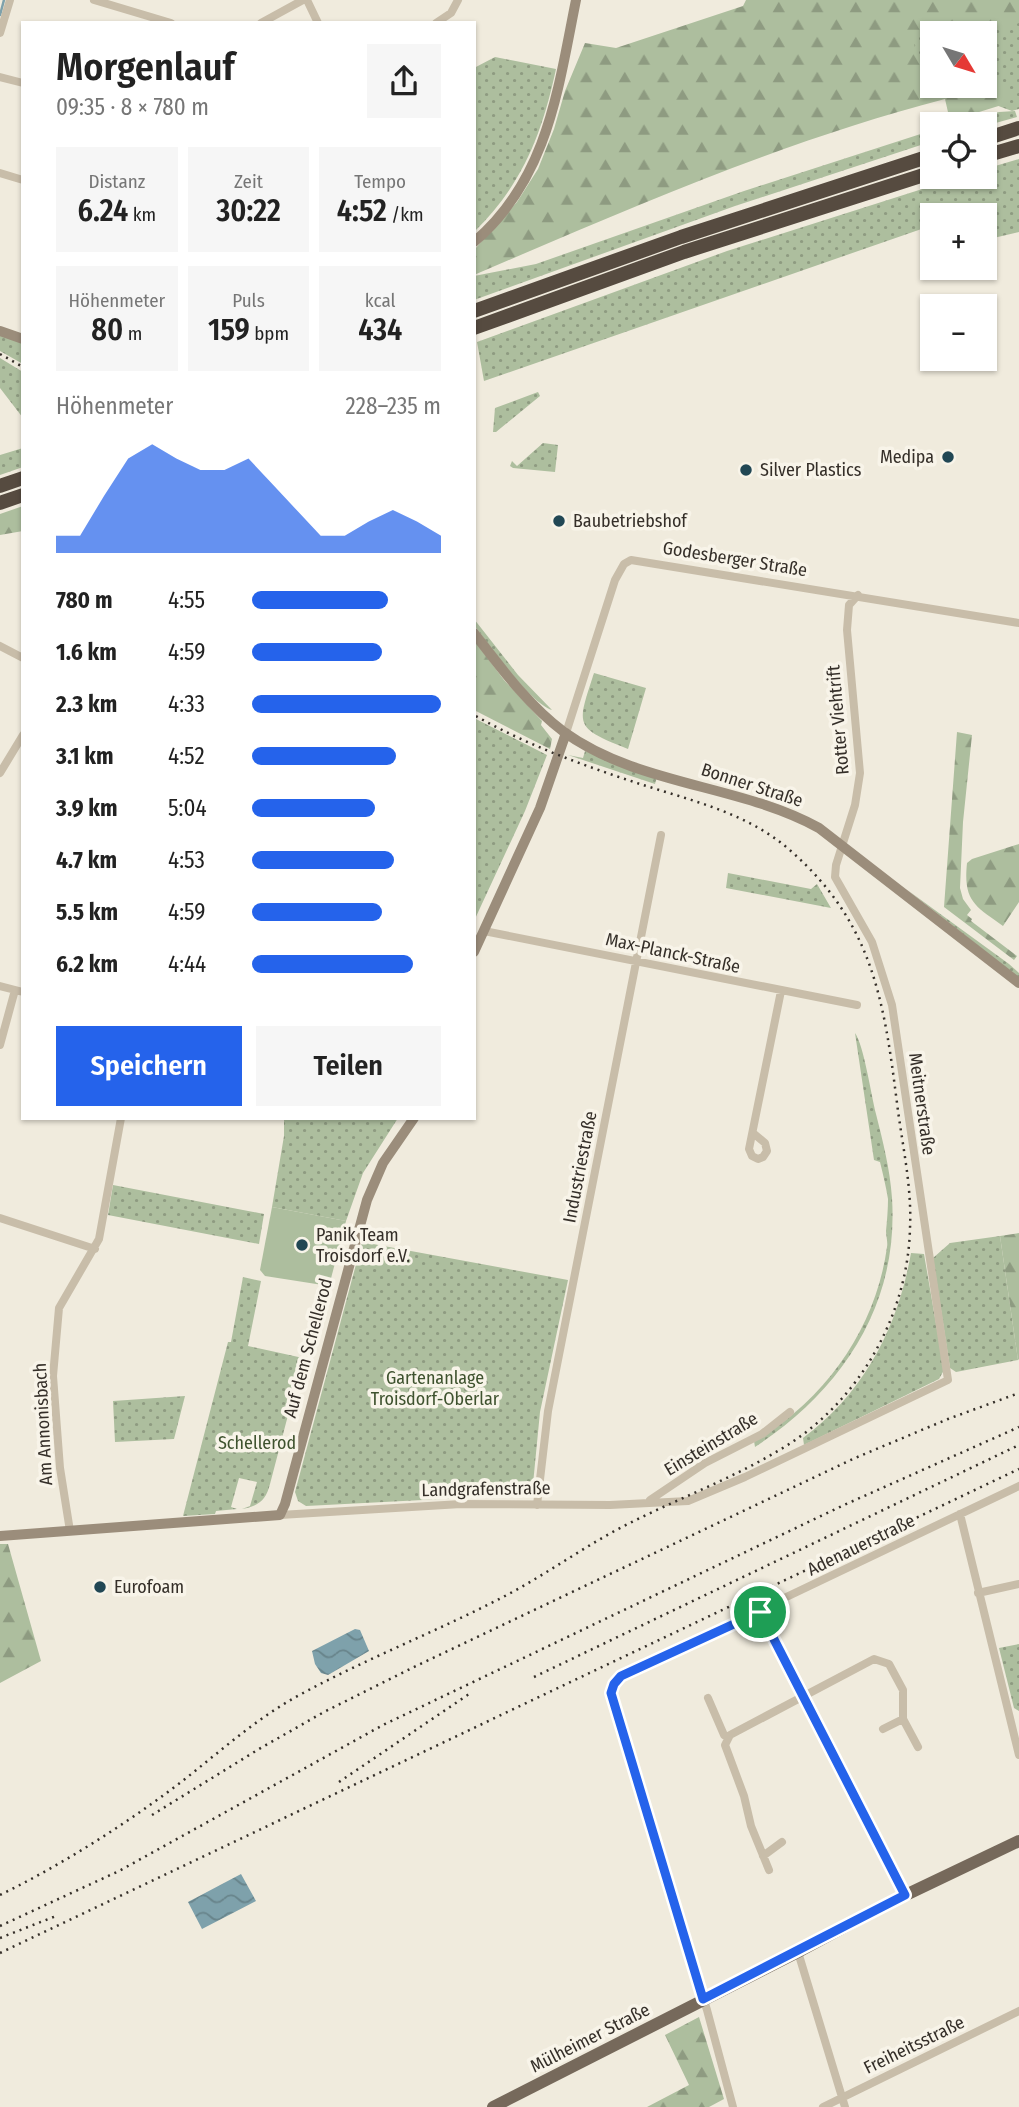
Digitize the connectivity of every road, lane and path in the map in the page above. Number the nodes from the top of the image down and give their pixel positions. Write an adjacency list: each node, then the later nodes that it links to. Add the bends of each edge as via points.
1 (9, 0): 11 (street)
2 (94, 0): 6 (street)
3 (305, 0): 8 (street); 9 (street)
4 (458, 0): 10 (street, via 451,13)
5 (576, 0): 22 (street, via 557,97 540,151 513,198)
6 (104, 1): 7 (street)
7 (165, 21)
8 (265, 21)
9 (317, 21)
10 (439, 21)
11 (0, 33)
12 (0, 77): 13 (street)
13 (21, 82)
14 (1019, 128): 15 (highway)
15 (997, 134)
16 (1019, 146): 17 (highway)
17 (997, 152)
18 (920, 159): 23 (highway)
19 (0, 173): 21 (street)
20 (920, 176): 25 (highway, via 684,252)
21 (21, 179)
22 (476, 240)
23 (476, 310)
24 (0, 324): 27 (street)
25 (476, 327)
26 (0, 331): 28 (street)
27 (21, 331)
28 (21, 338)
29 (21, 479): 30 (highway)
30 (0, 485)
31 (21, 496): 32 (highway)
32 (0, 503)
33 (858, 595): 34 (street, Godesberger Straße); 38 (street, Godesberger Straße, via 637,559 627,562 615,580); 42 (street, Rotter Viehtrift, via 849,605 847,630 860,774)
34 (1019, 623)
35 (476, 636): 38 (street, Bonner Straße, via 518,689)
36 (0, 646): 37 (street)
37 (21, 657)
38 (566, 733): 42 (street, Bonner Straße, via 623,764 790,813); 43 (street, via 540,808)
39 (21, 738): 40 (street)
40 (0, 774)
41 (661, 835): 45 (street, Industriestraße)
42 (843, 845): 46 (street, Bonner Straße); 58 (street, Meitnerstraße, via 835,877 872,942 892,1005)
43 (484, 931): 44 (street); 45 (street, Max-Planck-Straße)
44 (476, 948)
45 (635, 962): 49 (street, Max-Planck-Straße); 62 (street, Industriestraße, via 548,1411)
46 (1019, 983)
47 (0, 986): 48 (street)
48 (19, 991): 51 (street)
49 (780, 991): 50 (street, Max-Planck-Straße); 54 (street)
50 (856, 1005)
51 (0, 1045)
52 (121, 1120): 57 (street, Am Annonisbach)
53 (413, 1120): 64 (street, Auf dem Schellerod, via 383,1163 368,1200)
54 (753, 1133)
55 (1, 1219): 56 (street); 57 (street)
56 (0, 1228)
57 (95, 1249): 65 (street, Am Annonisbach, via 59,1308 53,1377)
58 (948, 1380): 61 (street, Landgrafenstraße, via 711,1492 688,1501)
59 (790, 1412): 61 (street, Einsteinstraße, via 762,1434 705,1463)
60 (1019, 1486): 63 (street, Adenauerstraße)
61 (648, 1502): 62 (street, Landgrafenstraße)
62 (537, 1505): 64 (street, Landgrafenstraße, via 461,1504)
63 (960, 1514): 68 (street); 69 (street, Adenauerstraße)
64 (280, 1515): 65 (street, Landgrafenstraße)
65 (70, 1531): 66 (street, Landgrafenstraße)
66 (0, 1536)
67 (1019, 1584): 68 (street)
68 (978, 1592): 72 (street)
69 (760, 1612): 70 (street); 84 (street, Adenauerstraße, via 621,1676 611,1693)
70 (803, 1696): 73 (street, via 868,1660 882,1661 889,1664 903,1690); 75 (street); 82 (street)
71 (708, 1698): 75 (street)
72 (1015, 1718): 77 (street)
73 (903, 1719): 74 (street); 76 (street)
74 (883, 1729)
75 (728, 1738): 80 (street, via 725,1745)
76 (918, 1747)
77 (1019, 1755)
78 (1019, 1841): 82 (main road, Mülheimer Straße)
79 (782, 1842): 80 (street)
80 (763, 1856): 81 (street)
81 (769, 1870)
82 (905, 1895): 83 (main road, Mülheimer Straße)
83 (798, 1952): 84 (main road, Mülheimer Straße); 86 (street)
84 (703, 1999): 87 (main road, Mülheimer Straße); 88 (street)
85 (1019, 2011): 86 (street, Freiheitsstraße)
86 (843, 2102): 89 (street, Freiheitsstraße)
87 (493, 2107)
88 (733, 2107)
89 (823, 2107)

